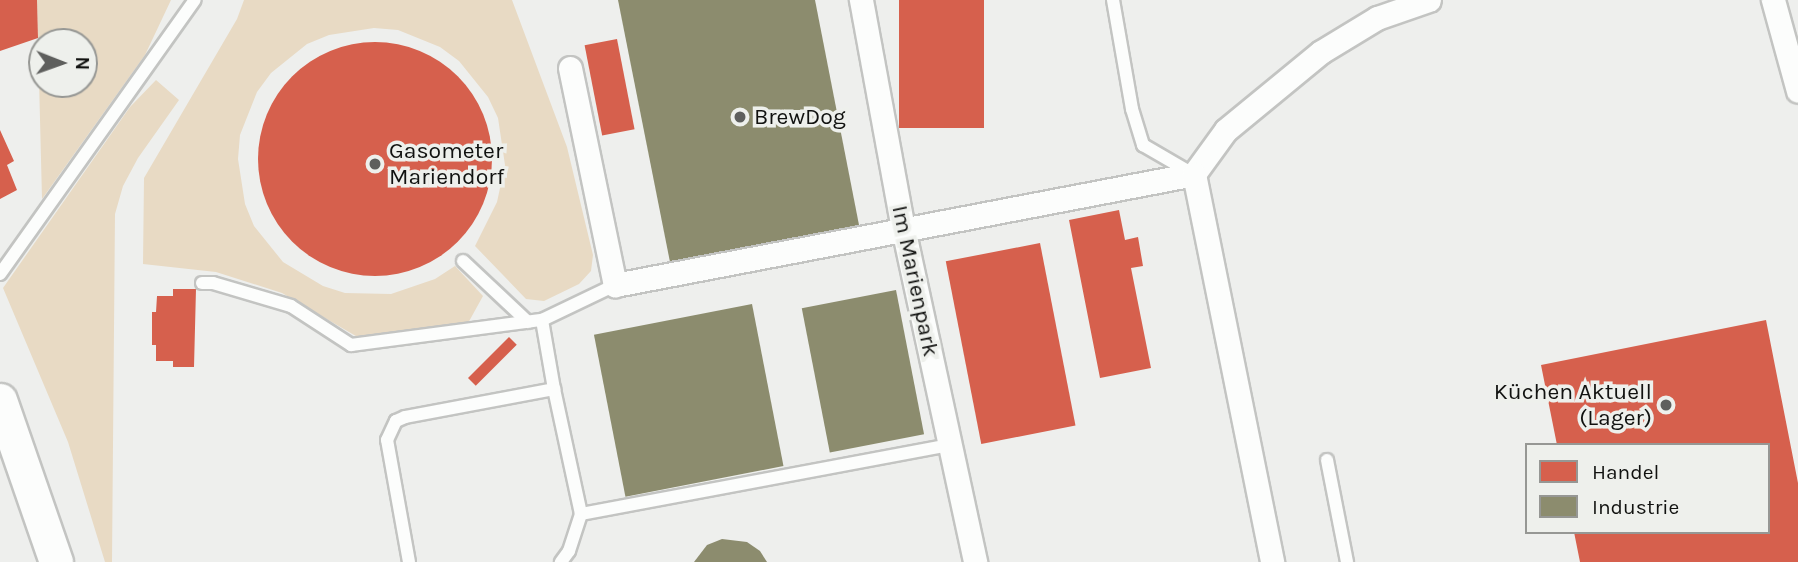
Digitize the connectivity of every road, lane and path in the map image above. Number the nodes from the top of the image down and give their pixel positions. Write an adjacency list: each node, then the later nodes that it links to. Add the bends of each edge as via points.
1 (195, 0): 11 (lane)
2 (860, 0): 9 (street, Im Marienpark)
3 (1113, 0): 8 (lane, via 1143,145)
4 (1429, 0): 8 (street, via 1377,18 1321,52 1226,130)
5 (1773, 0): 7 (street)
6 (570, 68): 13 (street)
7 (1798, 91)
8 (1194, 174): 9 (street); 24 (street)
9 (895, 230): 13 (street); 17 (street, Im Marienpark, via 911,264)
10 (463, 261): 14 (lane)
11 (0, 274)
12 (202, 283): 14 (lane, via 290,306 351,345)
13 (615, 285): 14 (lane)
14 (535, 321): 15 (lane)
15 (554, 389): 19 (lane); 21 (lane, via 396,421 387,440)
16 (0, 400): 20 (main road)
17 (950, 444): 19 (lane); 23 (street, Im Marienpark)
18 (1327, 460): 25 (lane)
19 (580, 514): 22 (lane)
20 (56, 562)
21 (409, 562)
22 (561, 562)
23 (975, 562)
24 (1272, 562)
25 (1347, 562)

